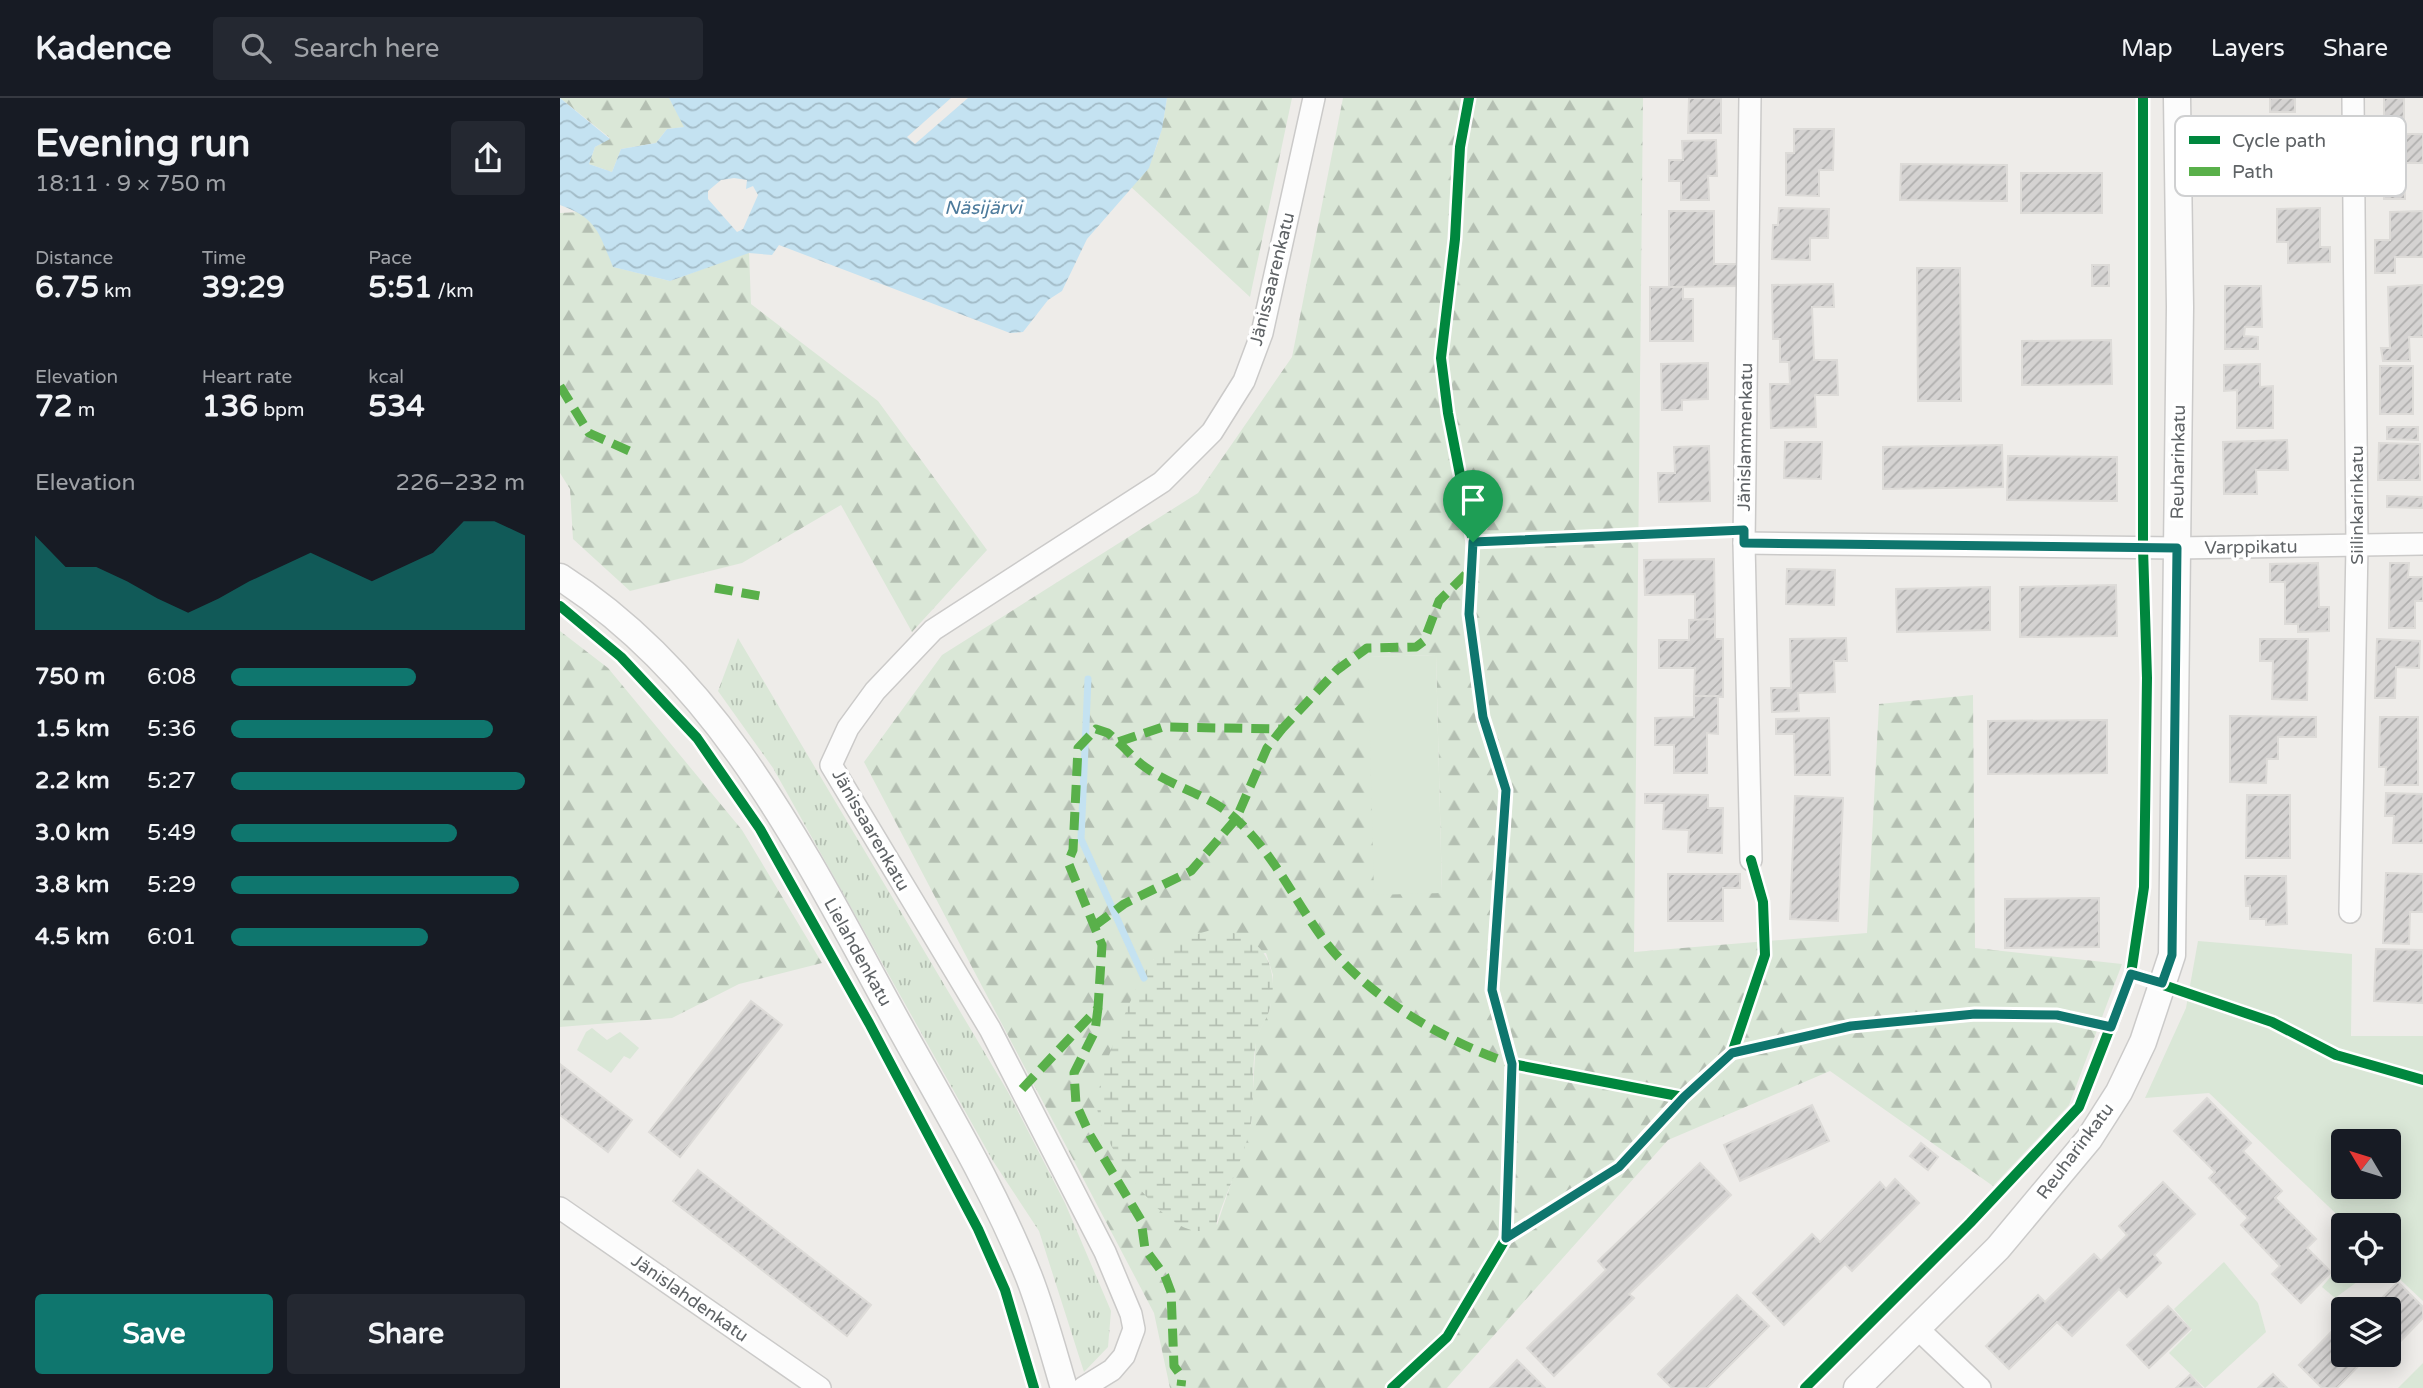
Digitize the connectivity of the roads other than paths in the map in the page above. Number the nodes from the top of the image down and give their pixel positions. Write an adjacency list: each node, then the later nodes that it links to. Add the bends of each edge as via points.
1 (1314, 98): 20 (street, Jänissaarenkatu, via 1262,333 1244,381 1212,432 1163,482 933,630 875,691 848,728 831,765 996,1041 1100,1240 1131,1314 1133,1329 1124,1356 1112,1370)
2 (1751, 98): 9 (street, Jänislammenkatu)
3 (2178, 98): 5 (street, Reuharinkatu)
4 (2353, 98): 6 (street, Siilinkarinkatu)
5 (2178, 116)
6 (2353, 116)
7 (2179, 196): 12 (street, Reuharinkatu)
8 (2354, 196): 11 (street, Siilinkarinkatu)
9 (1744, 543): 12 (street, Varppikatu); 14 (street, Jänislammenkatu)
10 (2423, 544): 11 (street, Varppikatu)
11 (2357, 546): 12 (street, Varppikatu); 15 (street, Siilinkarinkatu)
12 (2177, 548): 17 (street, Reuharinkatu, via 2172,955 2143,1042 2089,1139 1998,1248)
13 (560, 577): 19 (street, Lielahdenkatu, via 646,643 705,707 756,775 837,912 995,1203 1028,1276)
14 (1751, 860)
15 (2350, 912)
16 (560, 1208): 18 (street, Jänislahdenkatu)
17 (1918, 1329): 21 (street, Reuharinkatu); 22 (street)
18 (820, 1388)
19 (1064, 1388)
20 (1083, 1388)
21 (1857, 1388)
22 (1980, 1388)

